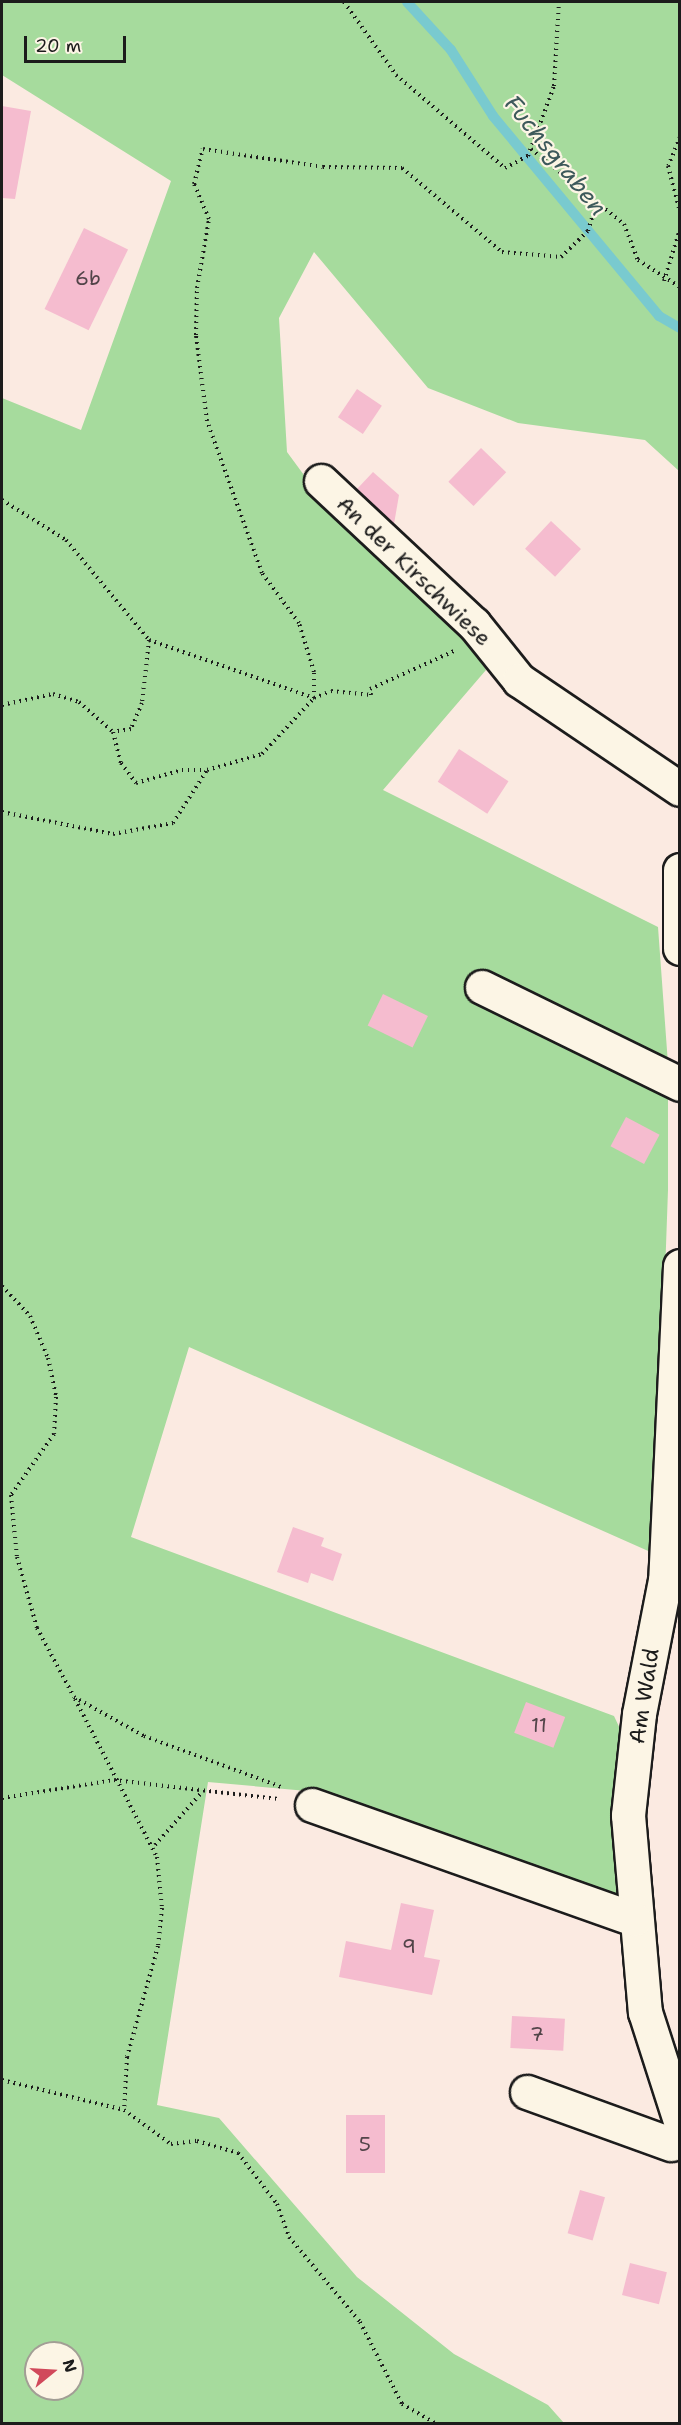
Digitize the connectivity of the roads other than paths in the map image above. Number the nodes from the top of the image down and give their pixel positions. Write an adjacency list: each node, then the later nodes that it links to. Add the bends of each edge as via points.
1 (321, 481): 2 (street, An der Kirschwiese, via 474,624 519,680)
2 (680, 789)
3 (680, 870): 4 (street)
4 (680, 948)
5 (482, 987): 6 (street)
6 (680, 1084)
7 (680, 1266): 9 (street, Am Wald, via 665,1580 639,1714 628,1815)
8 (312, 1805): 9 (street)
9 (634, 1919): 11 (street, Am Wald, via 645,2012)
10 (527, 2092): 11 (street)
11 (675, 2133)

